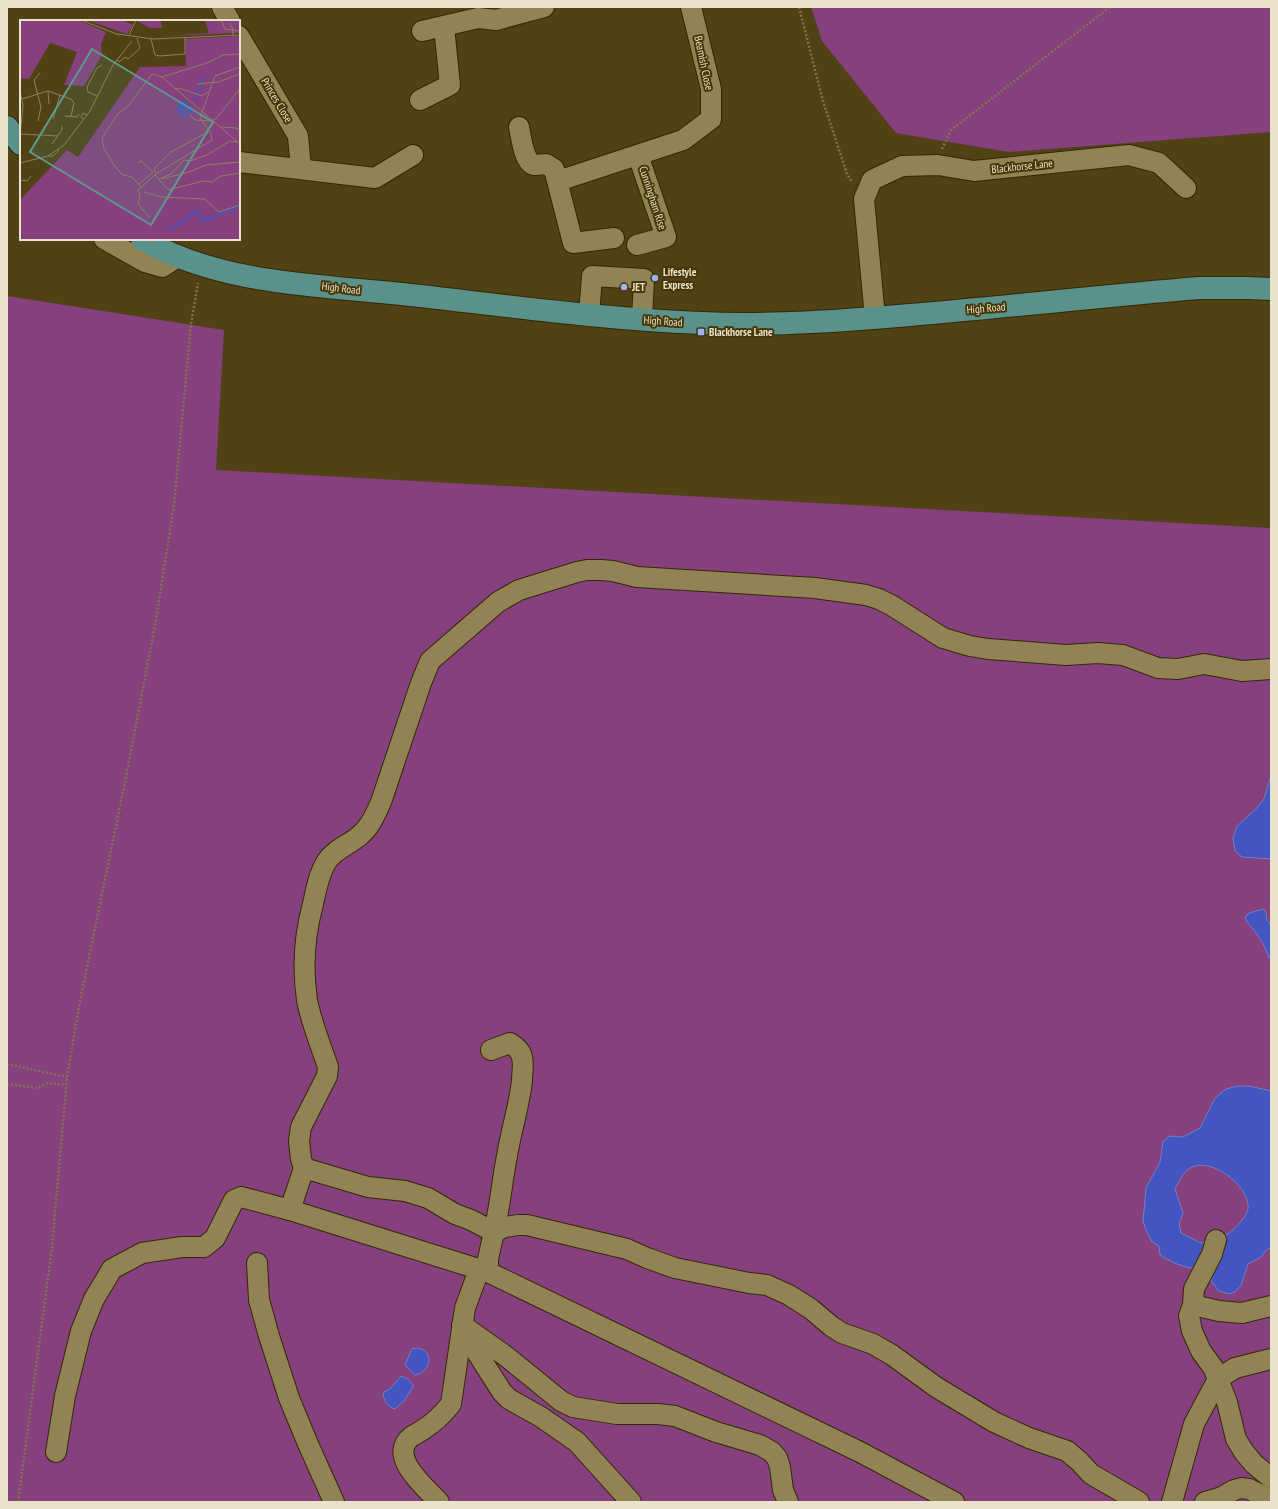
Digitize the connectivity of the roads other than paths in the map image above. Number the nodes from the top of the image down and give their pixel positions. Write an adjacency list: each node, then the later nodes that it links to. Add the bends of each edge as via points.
1 (222, 7): 4 (street)
2 (544, 7): 5 (street, via 496,20 478,18)
3 (691, 7): 9 (street, Beamish Close, via 711,89)
4 (229, 20)
5 (444, 27): 6 (street); 8 (street, via 450,85)
6 (422, 31)
7 (240, 38): 16 (street, Princes Close, via 298,136)
8 (420, 100)
9 (711, 119): 13 (street, Cunningham Rise, via 683,140)
10 (7, 127): 12 (main road)
11 (519, 127): 17 (street, via 527,159 534,165 550,165)
12 (20, 143)
13 (638, 154): 17 (street, Cunningham Rise); 22 (street, Cunningham Rise, via 666,237)
14 (413, 155): 16 (street, via 375,178)
15 (240, 162): 16 (street)
16 (301, 169)
17 (558, 180): 19 (street, via 574,243)
18 (1186, 188): 26 (street, Blackhorse Lane, via 1159,163 1129,155 974,171 935,165 902,166 872,180 864,199)
19 (614, 238)
20 (106, 240): 23 (street, via 145,262 162,268)
21 (144, 240): 23 (main road, High Road)
22 (637, 245)
23 (179, 256): 25 (main road, High Road, via 202,265 246,276)
24 (1271, 289): 26 (main road, High Road, via 1199,288)
25 (589, 315): 27 (main road, High Road); 27 (street, via 592,276 644,279)
26 (875, 318): 27 (main road, High Road, via 779,323 702,323)
27 (642, 319)
28 (1271, 669): 30 (street, via 1242,671 1204,664 1178,669 1158,668 1123,655 1066,655 970,646 944,638 879,599 815,588 637,577 601,570 577,572 519,590 498,602 430,661 375,815 359,836 334,853 323,871 314,897 304,946 304,976 307,1002 328,1067 301,1127 299,1141)
29 (491, 1050): 32 (street, via 510,1043 518,1048 523,1068)
30 (304, 1168): 31 (street); 32 (street, via 368,1187 421,1195)
31 (290, 1210): 35 (street); 41 (street, via 241,1197 234,1200 215,1238 204,1247 182,1247 142,1254 112,1269 94,1299 81,1331 65,1396)
32 (494, 1232): 35 (street); 49 (street, via 505,1227 527,1225 627,1249 675,1268 767,1285 789,1295 842,1333 872,1344 892,1355 936,1387 994,1422 1067,1451 1091,1474)
33 (1216, 1240): 36 (street, via 1212,1254 1194,1289)
34 (257, 1263): 44 (street, via 259,1300 269,1336 308,1444)
35 (483, 1271): 38 (street, via 465,1308); 48 (street, via 860,1452)
36 (1193, 1305): 37 (street, via 1219,1311 1242,1312); 40 (street, via 1189,1316 1192,1331)
37 (1271, 1306)
38 (462, 1325): 45 (street, via 451,1404 434,1423 411,1437 403,1449 404,1460 410,1471); 46 (street, via 502,1392 577,1442); 47 (street, via 507,1357 561,1401 573,1407 617,1414 675,1416 760,1445 777,1458)
39 (1271, 1359): 40 (street, via 1235,1368)
40 (1218, 1379): 42 (street, via 1227,1402 1236,1439 1254,1464); 50 (street, via 1194,1424)
41 (56, 1452)
42 (1271, 1478)
43 (1271, 1500): 51 (street, via 1249,1489 1241,1488)
44 (334, 1502)
45 (439, 1502)
46 (631, 1502)
47 (788, 1502)
48 (954, 1502)
49 (1138, 1502)
50 (1172, 1502)
51 (1205, 1502)

